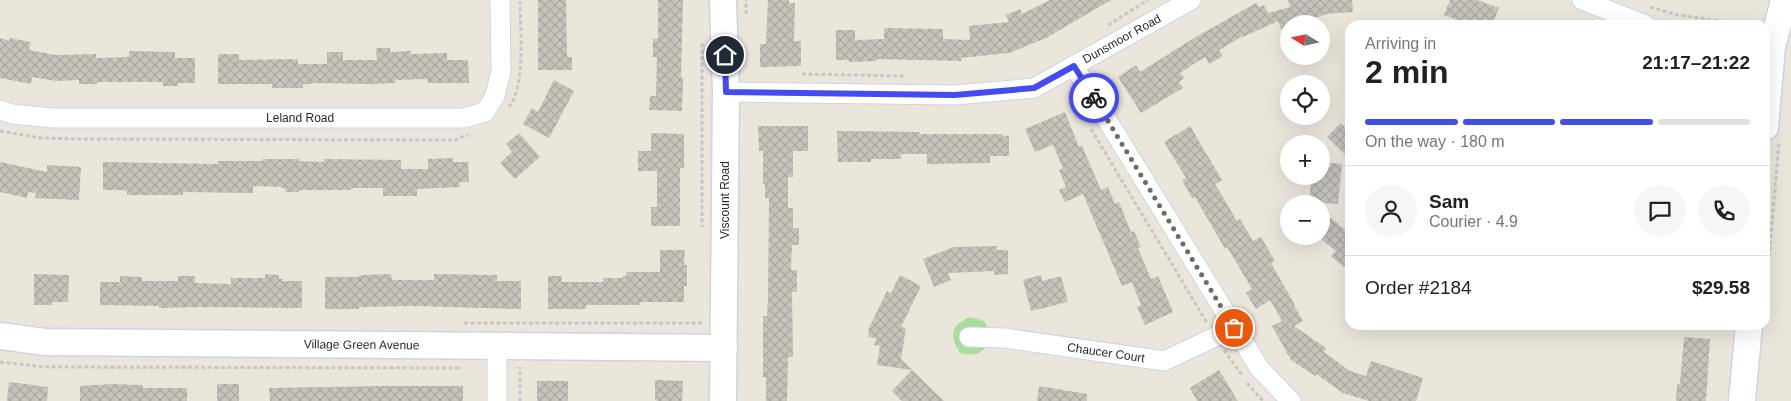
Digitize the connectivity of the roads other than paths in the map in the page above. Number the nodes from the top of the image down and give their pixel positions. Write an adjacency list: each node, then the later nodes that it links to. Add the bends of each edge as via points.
1 (500, 0): 11 (street, Leland Road, via 501,71 495,96 484,112 464,118 53,118)
2 (723, 0): 10 (street, Viscount Road)
3 (1191, 0): 8 (street, Dunsmoor Road)
4 (1582, 0): 6 (street)
5 (1784, 0): 7 (street)
6 (1633, 20)
7 (1770, 41)
8 (1074, 66): 10 (street, Dunsmoor Road, via 1034,88 955,95); 13 (street)
9 (1770, 90): 12 (street)
10 (726, 92): 17 (street, Viscount Road)
11 (0, 110)
12 (1772, 132)
13 (1234, 328): 16 (street, Chaucer Court, via 1164,361 1004,338); 21 (street, via 1260,369)
14 (1748, 330): 22 (street)
15 (0, 336): 18 (street, Village Green Avenue, via 45,342)
16 (969, 337)
17 (724, 348): 18 (street, Village Green Avenue); 20 (street, Viscount Road)
18 (497, 358): 19 (street)
19 (497, 401)
20 (723, 401)
21 (1291, 401)
22 (1742, 401)

